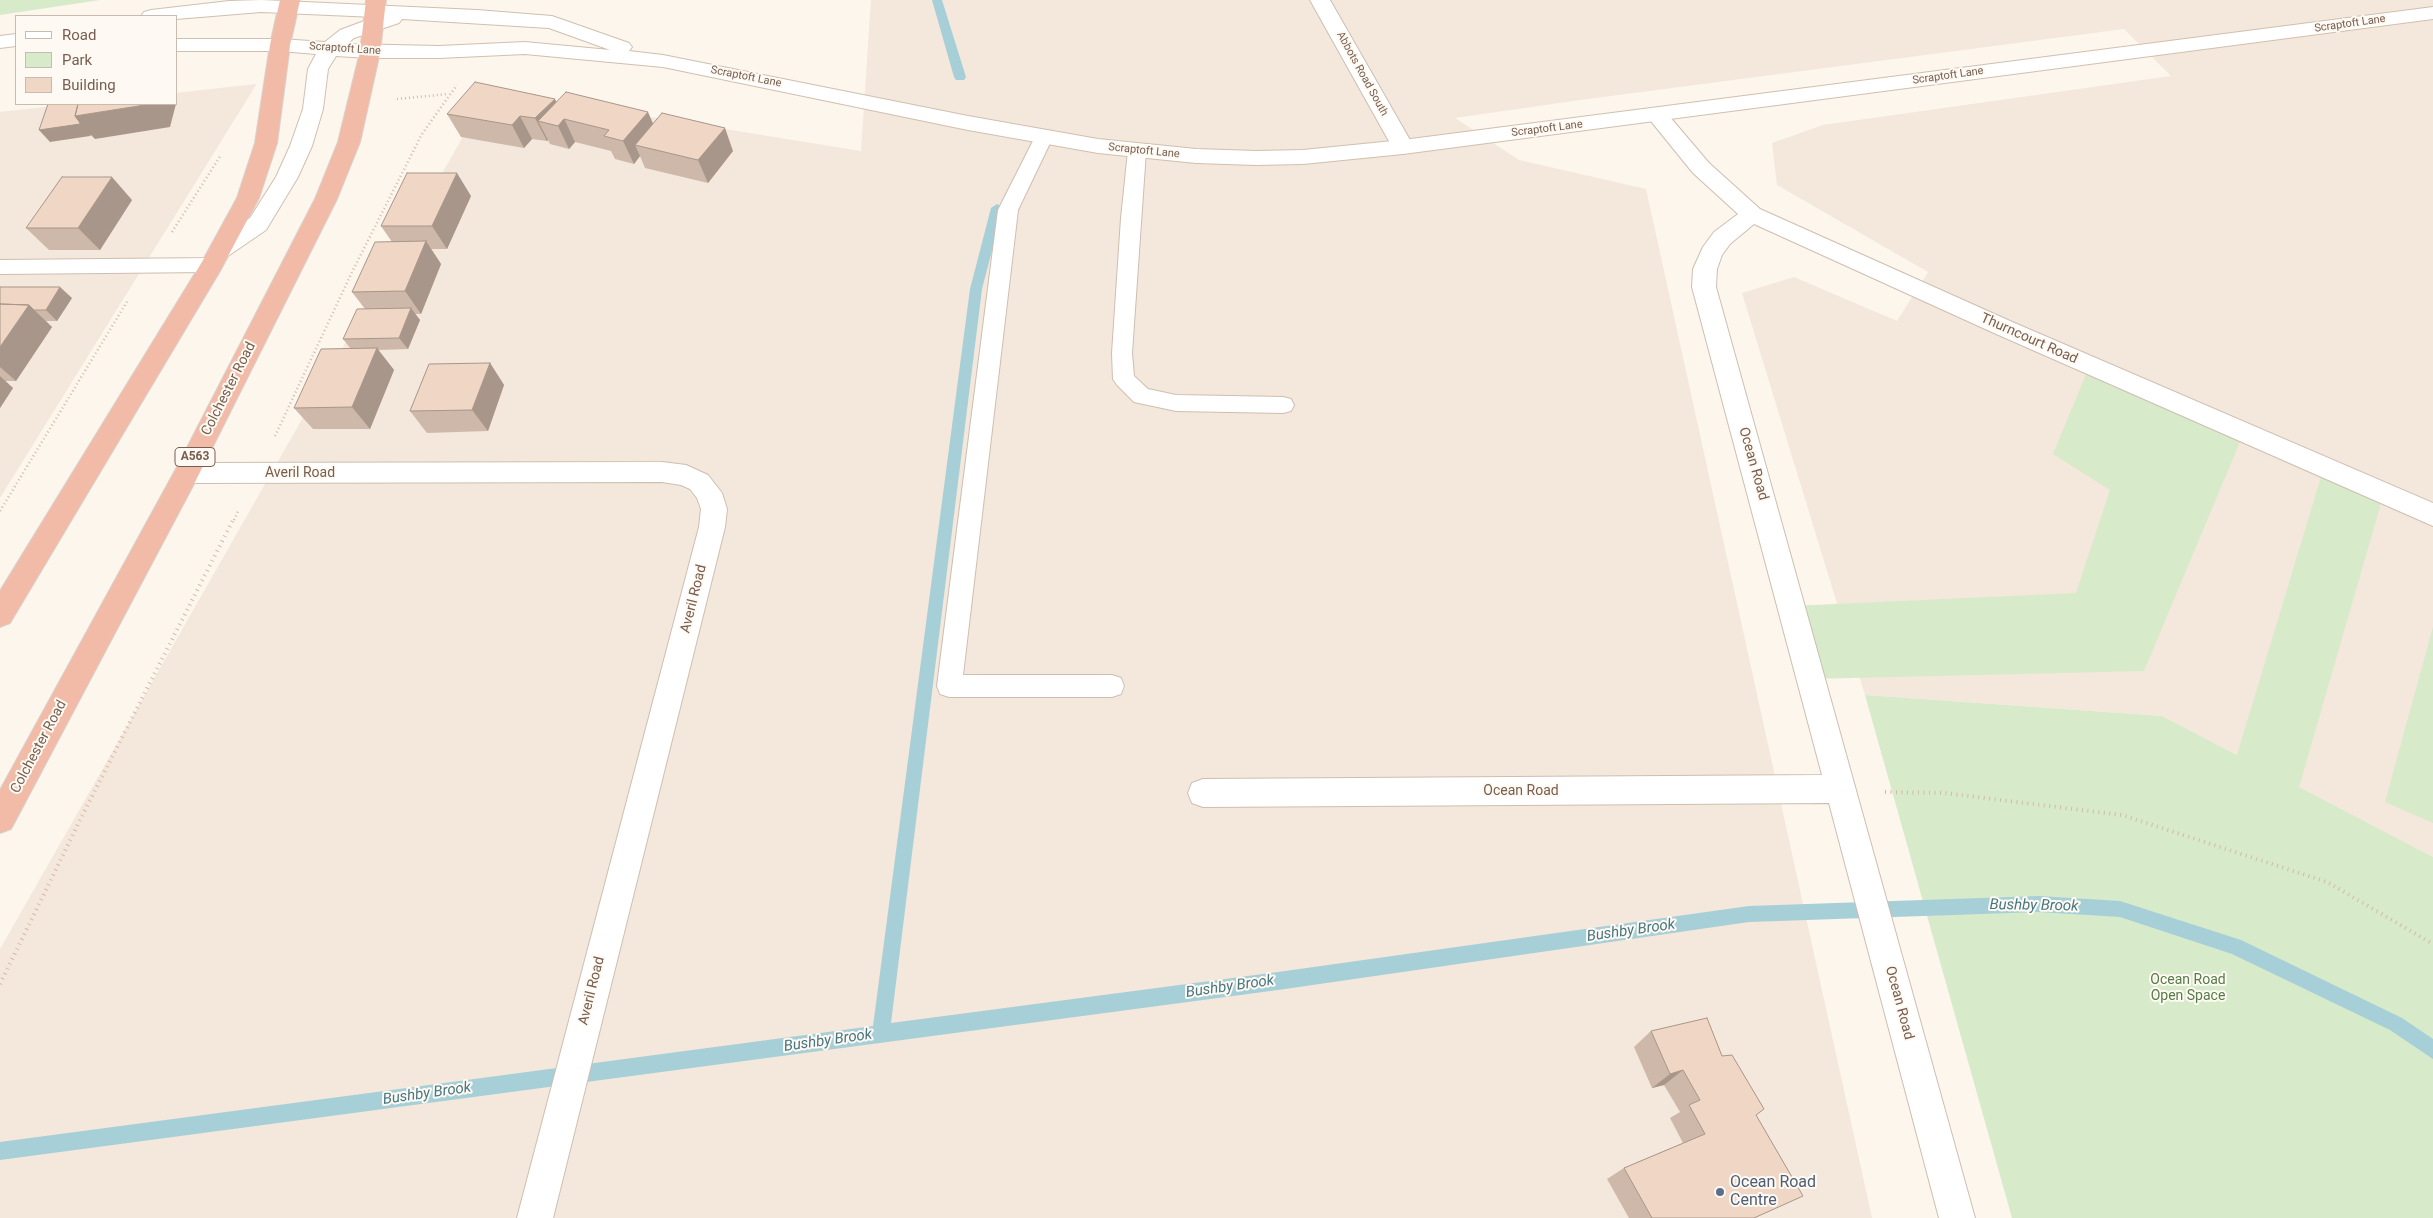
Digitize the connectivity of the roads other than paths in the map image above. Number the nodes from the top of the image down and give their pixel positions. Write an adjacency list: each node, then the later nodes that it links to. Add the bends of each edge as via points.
1 (1320, 0): 19 (street, Abbots Road South)
2 (374, 12): 5 (street, via 340,17); 12 (street); 13 (street); 14 (highway, A563); 15 (street, Scraptoft Lane, via 552,22)
3 (2433, 13): 17 (street, Scraptoft Lane)
4 (161, 15): 5 (street, via 229,7)
5 (294, 17): 6 (street); 9 (street, via 224,45); 13 (street); 22 (highway, via 266,142 248,198)
6 (178, 18)
7 (15, 40): 8 (street)
8 (0, 42)
9 (178, 45)
10 (0, 48): 11 (street)
11 (15, 48)
12 (525, 48): 14 (street, Scraptoft Lane); 15 (street, Scraptoft Lane)
13 (328, 49): 14 (street, Scraptoft Lane); 16 (street, via 348,62); 22 (street, via 318,69 313,109 306,131 287,177 258,224)
14 (370, 52): 16 (highway, Colchester Road / A563)
15 (663, 61): 18 (street, Scraptoft Lane)
16 (364, 83): 25 (highway, Colchester Road / A563, via 349,142 326,199)
17 (1657, 115): 19 (street, Scraptoft Lane); 21 (street, Thurncourt Road, via 1701,168)
18 (1044, 137): 20 (street, Scraptoft Lane); 28 (lane, via 1008,210 948,686)
19 (1403, 147): 20 (street, Scraptoft Lane, via 1303,157 1256,158)
20 (1137, 151): 24 (lane, via 1122,353 1124,379 1142,396 1176,403)
21 (1752, 214): 26 (street, Thurncourt Road); 29 (street, Ocean Road, via 1722,238 1711,252 1705,269 1704,287)
22 (216, 257): 23 (lane, via 149,266); 27 (highway)
23 (0, 267)
24 (1283, 405)
25 (186, 473): 31 (highway, Colchester Road / A563); 32 (street, Averil Road, via 662,472 686,475 710,493 714,509 712,527)
26 (2433, 515)
27 (0, 615)
28 (1112, 686)
29 (1840, 788): 30 (street, Ocean Road); 33 (street, Ocean Road)
30 (1203, 793)
31 (0, 819)
32 (535, 1218)
33 (1957, 1218)

